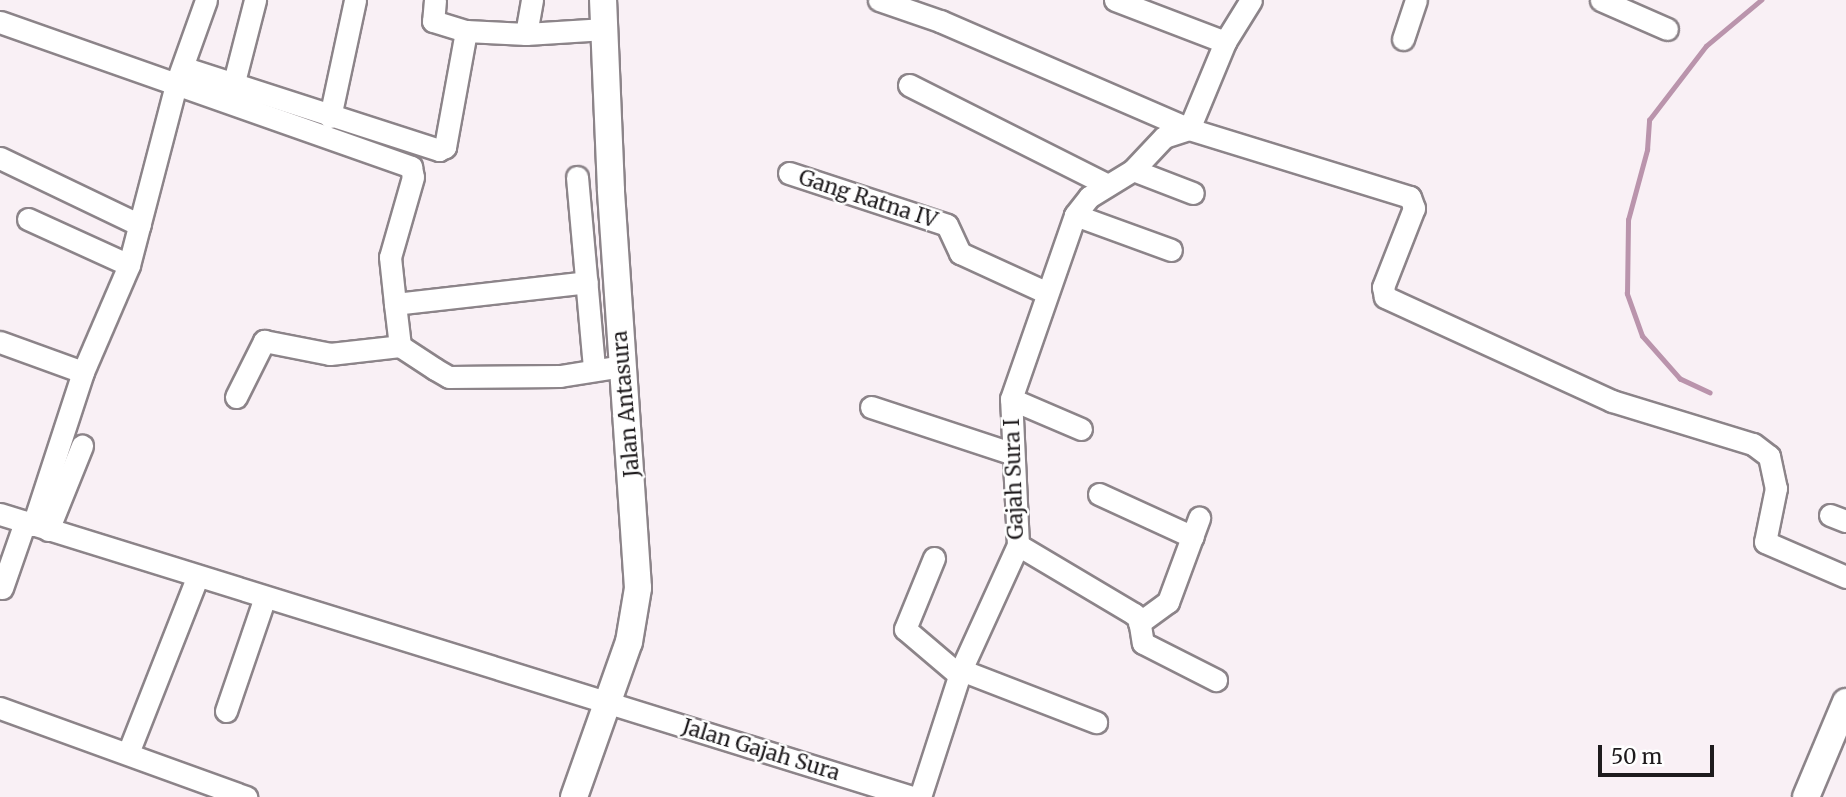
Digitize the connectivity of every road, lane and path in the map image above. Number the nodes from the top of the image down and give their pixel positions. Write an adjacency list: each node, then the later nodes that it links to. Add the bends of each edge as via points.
1 (206, 0): 19 (street)
2 (255, 0): 20 (street)
3 (355, 0): 22 (street)
4 (435, 0): 15 (street, via 433,20)
5 (532, 0): 16 (street)
6 (603, 0): 13 (main road, Jalan Antasura)
7 (879, 0): 23 (street, via 940,20)
8 (1115, 0): 18 (street)
9 (1251, 0): 18 (street)
10 (1416, 0): 17 (street)
11 (1601, 0): 14 (street)
12 (0, 22): 19 (street)
13 (605, 29): 16 (street); 40 (main road, Jalan Antasura)
14 (1667, 29)
15 (466, 31): 16 (street); 22 (street, via 445,147 432,150)
16 (526, 34)
17 (1403, 39)
18 (1226, 42): 23 (street)
19 (181, 76): 20 (street); 32 (street); 37 (street, via 411,167 413,177 390,257)
20 (234, 82): 22 (street)
21 (909, 85): 28 (street)
22 (330, 117)
23 (1189, 128): 25 (street, Gajah Sura I, via 1164,137); 54 (street, via 1410,197 1414,208 1383,287 1385,297 1612,401 1754,444 1769,456 1776,488 1765,542)
24 (0, 158): 32 (street)
25 (1133, 170): 28 (street, Gajah Sura I); 29 (street)
26 (789, 173): 36 (street, Gang Ratna IV, via 947,225 960,253)
27 (577, 177): 35 (street)
28 (1105, 184): 30 (street, Gajah Sura I)
29 (1193, 193)
30 (1075, 215): 33 (street); 36 (street, Gajah Sura I)
31 (28, 219): 34 (street)
32 (140, 225): 34 (street)
33 (1171, 250)
34 (129, 265): 42 (street)
35 (587, 282): 37 (street); 41 (street)
36 (1045, 292): 44 (street, Gajah Sura I)
37 (394, 304): 39 (street)
38 (0, 342): 42 (street)
39 (400, 346): 41 (street, via 449,377 560,376); 43 (street, via 330,354 264,341)
40 (623, 366): 41 (street); 62 (main road, Jalan Antasura, via 638,589 629,642)
41 (594, 369)
42 (83, 372): 51 (street)
43 (236, 397)
44 (1012, 399): 46 (street); 48 (street, Gajah Sura I)
45 (870, 407): 48 (street)
46 (1081, 429)
47 (82, 446): 51 (street)
48 (1011, 453): 52 (street, Gajah Sura I)
49 (1099, 494): 58 (street, via 1196,528 1168,602)
50 (0, 514): 51 (street, Jalan Gajah Sura)
51 (35, 526): 55 (street, Jalan Gajah Sura); 56 (street)
52 (1018, 545): 58 (street, via 1134,614); 59 (street, Gajah Sura I)
53 (934, 558): 59 (street, via 905,629)
54 (1846, 577)
55 (197, 578): 57 (street, Jalan Gajah Sura); 67 (street)
56 (2, 588)
57 (265, 597): 62 (street, Jalan Gajah Sura); 64 (street)
58 (1139, 623): 60 (street, via 1143,643)
59 (960, 672): 65 (street); 71 (street, Gajah Sura I)
60 (1216, 680)
61 (1846, 702): 66 (main road)
62 (609, 703): 69 (main road, Jalan Antasura); 70 (street, Jalan Gajah Sura)
63 (0, 708): 67 (street)
64 (226, 711)
65 (1096, 722)
66 (1840, 735): 72 (main road)
67 (128, 753): 68 (street)
68 (246, 797)
69 (574, 797)
70 (912, 797)
71 (920, 797)
72 (1806, 797)

